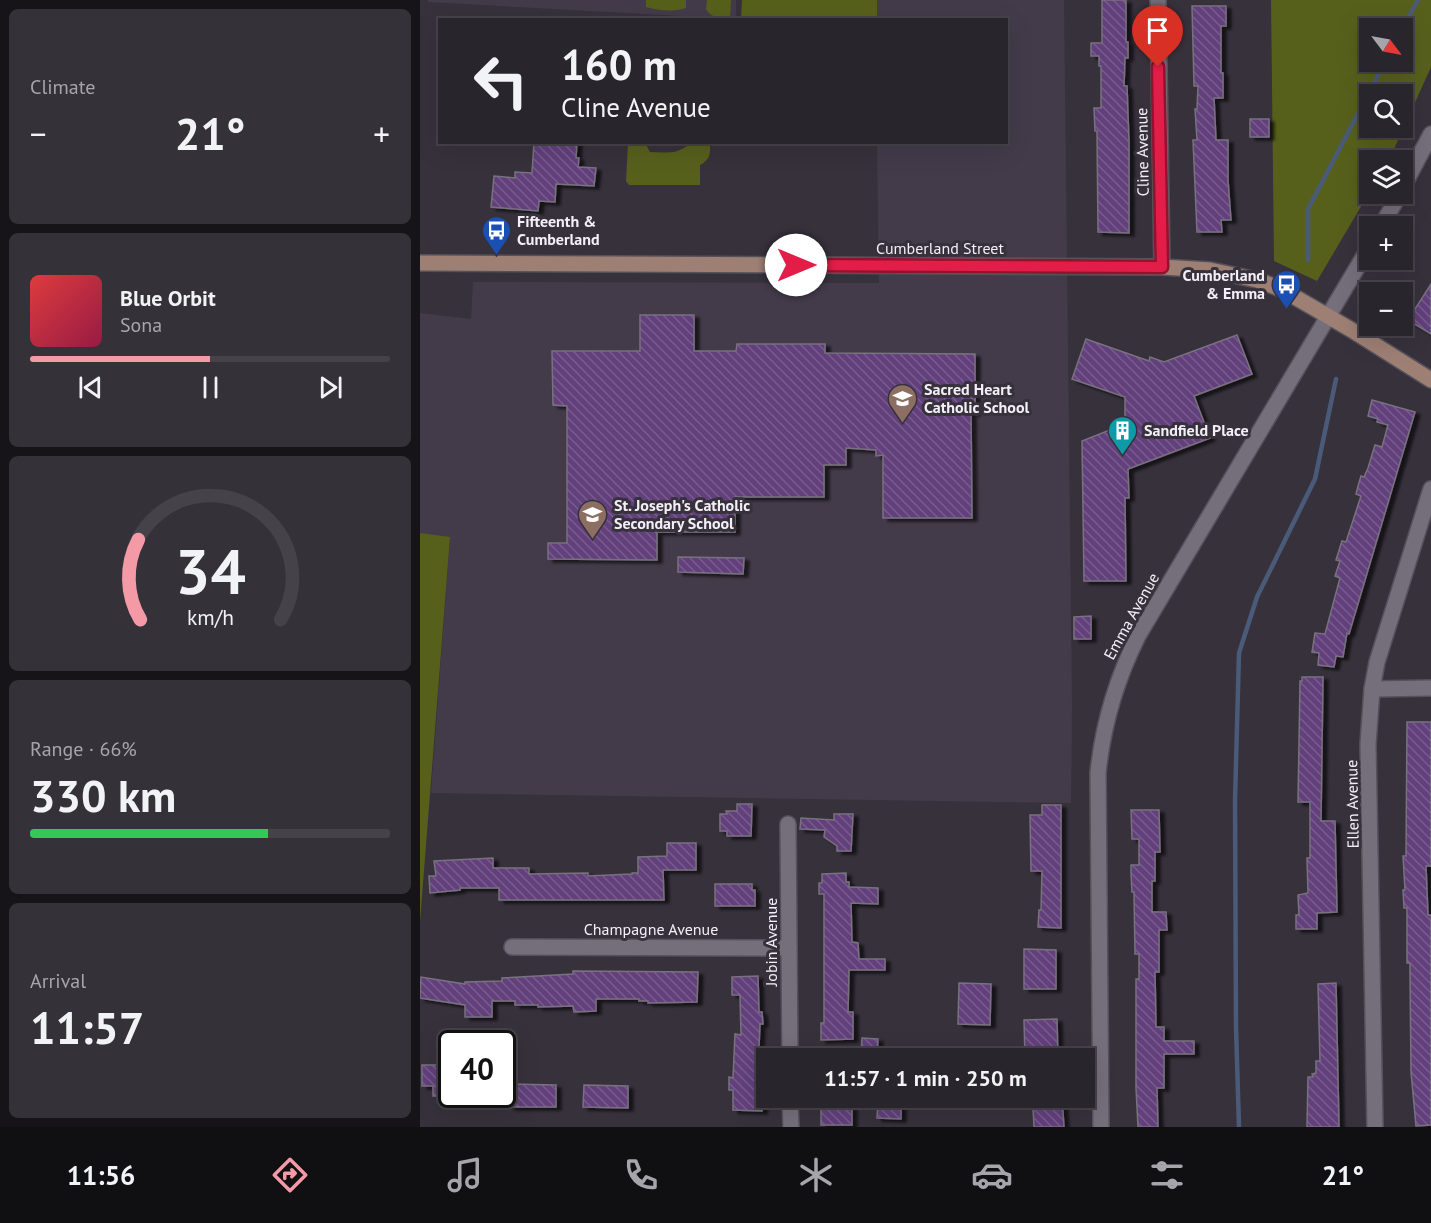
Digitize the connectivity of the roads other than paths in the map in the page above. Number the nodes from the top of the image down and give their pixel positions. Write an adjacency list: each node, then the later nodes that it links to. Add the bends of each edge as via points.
1 (1158, 0): 6 (street, Cline Avenue)
2 (1431, 134): 3 (street)
3 (1413, 168)
4 (420, 263): 6 (street, Cumberland Street)
5 (1359, 265): 7 (street, Emma Avenue)
6 (1162, 267): 7 (street, Cumberland Street, via 1210,270 1257,280)
7 (1329, 316): 8 (street, Cumberland Street); 18 (street, Emma Avenue, via 1138,636 1108,709 1098,773)
8 (1431, 380)
9 (1431, 489): 11 (street, Ellen Avenue)
10 (1431, 688): 11 (street)
11 (1372, 689): 19 (street, Ellen Avenue, via 1368,744)
12 (788, 824): 14 (street, Jobin Avenue)
13 (512, 947): 14 (street, Champagne Avenue)
14 (789, 948): 15 (street, Jobin Avenue)
15 (790, 1048)
16 (790, 1108): 17 (street)
17 (790, 1127)
18 (1101, 1127)
19 (1375, 1127)

